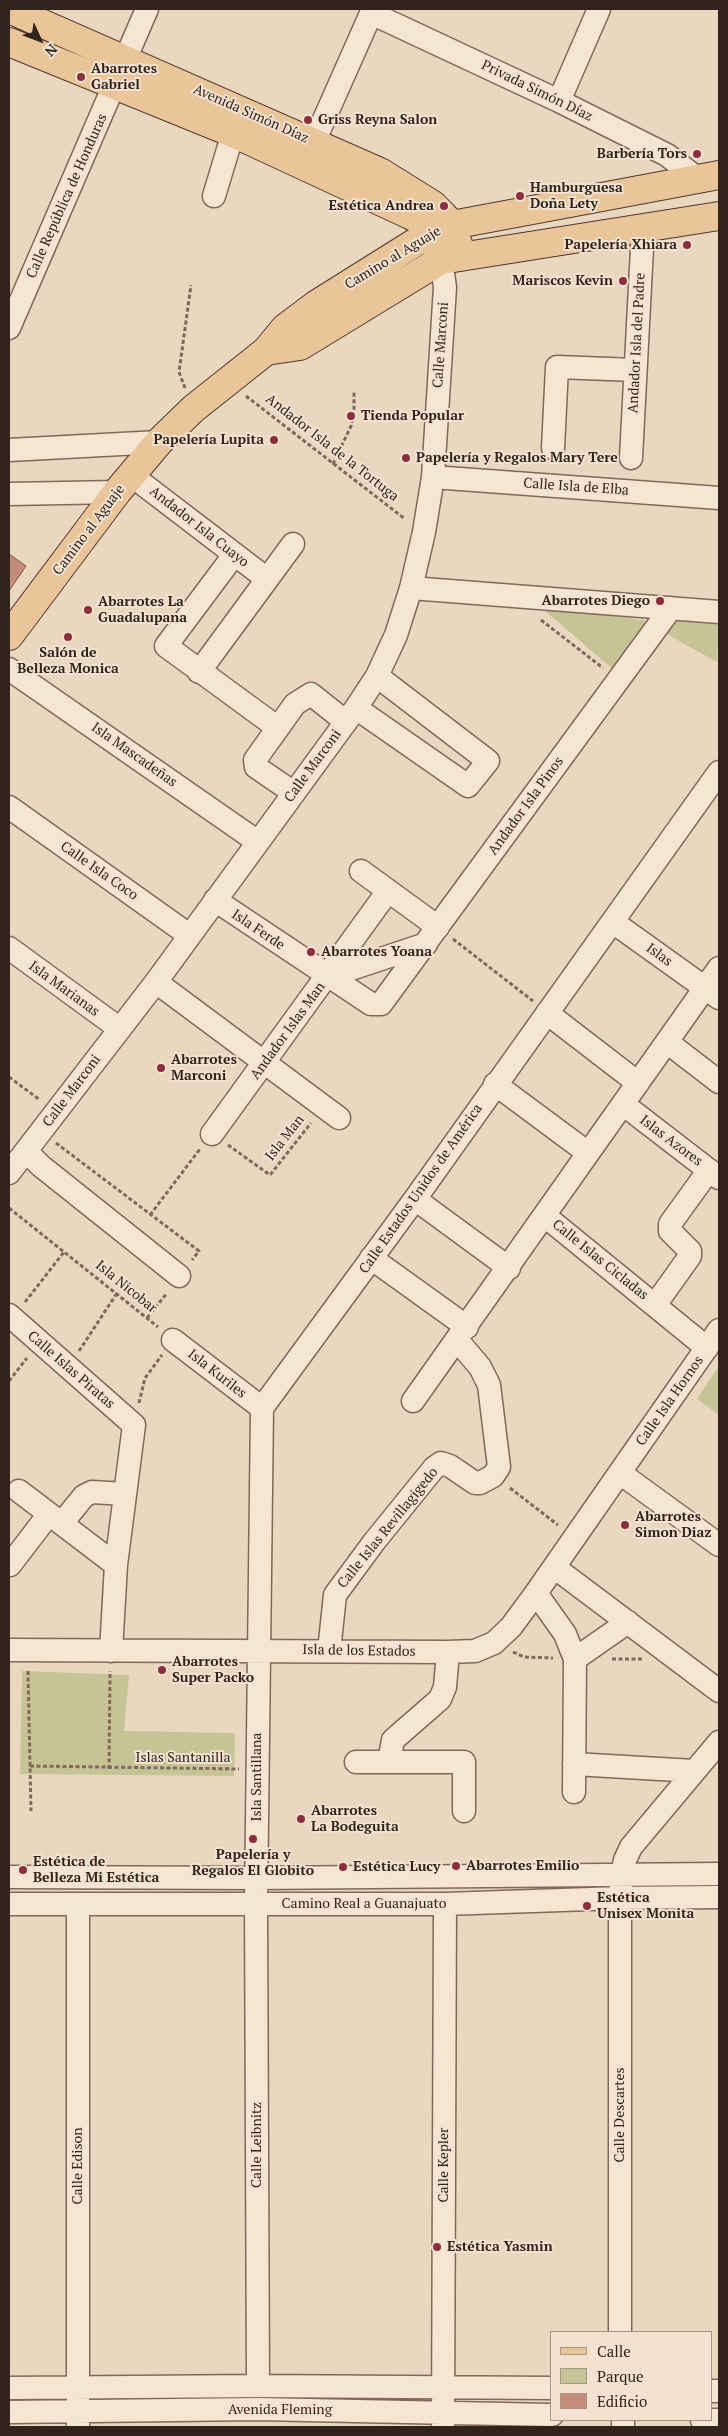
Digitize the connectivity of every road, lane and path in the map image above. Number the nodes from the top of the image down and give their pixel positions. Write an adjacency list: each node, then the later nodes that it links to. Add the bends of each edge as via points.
1 (9, 9): 6 (main road, Avenida Simón Díaz)
2 (147, 9): 6 (street, Calle República de Honduras)
3 (599, 9): 8 (street)
4 (372, 11): 8 (street, Privada Simón Díaz); 10 (street)
5 (9, 42): 7 (main road, Avenida Simón Díaz)
6 (125, 58): 7 (street, Calle República de Honduras); 10 (main road, Avenida Simón Díaz)
7 (115, 86): 9 (main road, Avenida Simón Díaz); 18 (street, Calle República de Honduras)
8 (559, 101): 11 (street, Privada Simón Díaz)
9 (233, 133): 12 (street); 14 (main road, Avenida Simón Díaz)
10 (314, 142): 14 (main road, Avenida Simón Díaz, via 380,172 433,206)
11 (709, 177): 14 (main road, Camino al Aguaje)
12 (214, 196)
13 (719, 216): 15 (main road, Camino al Aguaje)
14 (442, 228): 16 (main road, Avenida Simón Díaz); 19 (main road, Camino al Aguaje, via 316,304 285,328)
15 (643, 229): 16 (main road, Camino al Aguaje); 20 (street, Andador Isla del Padre)
16 (452, 258): 19 (main road, Camino al Aguaje, via 300,346); 29 (street, Calle Marconi, via 445,287)
17 (192, 285): 23 (path, via 179,372)
18 (9, 328)
19 (266, 351): 21 (main road, Camino al Aguaje)
20 (635, 370): 25 (street, via 557,367); 27 (street, Andador Isla del Padre)
21 (227, 381): 23 (main road, Camino al Aguaje); 28 (path, Andador Isla de la Tortuga)
22 (354, 391): 28 (path, via 351,426)
23 (192, 409): 24 (main road, Camino al Aguaje)
24 (159, 442): 26 (street); 30 (main road, Camino al Aguaje)
25 (553, 448)
26 (9, 450)
27 (631, 458)
28 (334, 464): 33 (path, Andador Isla de la Tortuga)
29 (433, 477): 32 (street, Calle Isla de Elba); 33 (street, Calle Marconi)
30 (124, 484): 31 (street); 35 (street, Andador Isla Cuayo); 41 (main road, Camino al Aguaje)
31 (9, 494)
32 (719, 498)
33 (424, 532): 37 (street, Calle Marconi)
34 (294, 544): 36 (street)
35 (234, 555): 36 (street, Andador Isla Cuayo); 43 (street, via 166,646)
36 (267, 579): 43 (street)
37 (411, 588): 38 (street); 44 (street, Calle Marconi, via 396,635)
38 (510, 596): 39 (street); 45 (path)
39 (671, 608): 40 (street); 45 (street, Andador Isla Pinos)
40 (719, 612)
41 (9, 636)
42 (9, 669): 51 (street, Isla Mascadeñas)
43 (199, 672): 47 (street)
44 (377, 676): 46 (street, Calle Marconi); 46 (street, via 488,761 468,786)
45 (617, 680): 57 (street, Andador Isla Pinos)
46 (351, 715): 47 (street, via 311,694 295,704); 49 (street, Calle Marconi)
47 (278, 728): 49 (street, via 255,760 256,766)
48 (719, 772): 55 (street, Calle Estados Unidos de América)
49 (294, 793): 51 (street, Calle Marconi)
50 (9, 807): 56 (street, Calle Isla Coco)
51 (258, 842): 54 (street, Calle Marconi)
52 (361, 871): 53 (street)
53 (388, 891): 57 (street); 60 (street, Andador Islas Man)
54 (215, 900): 56 (street, Calle Marconi); 60 (street, Isla Ferde)
55 (613, 922): 62 (street, Islas); 64 (street, Calle Estados Unidos de América)
56 (189, 935): 61 (street, Calle Marconi)
57 (432, 936): 60 (street); 63 (street, Andador Isla Pinos); 64 (path)
58 (9, 948): 65 (street, Isla Marianas)
59 (719, 968): 62 (street, Calle Islas Cicladas)
60 (327, 977): 63 (street, Isla Ferde, via 371,1004); 67 (street, Andador Islas Man)
61 (156, 982): 65 (street, Calle Marconi); 67 (street)
62 (712, 993): 66 (street, Calle Islas Cicladas)
63 (382, 1004)
64 (556, 1019): 70 (street); 71 (street, Calle Estados Unidos de América)
65 (120, 1029): 73 (street, Calle Marconi)
66 (667, 1042): 69 (street); 70 (street, Calle Islas Cicladas)
67 (265, 1063): 74 (street); 76 (street, Andador Islas Man)
68 (9, 1077): 73 (path)
69 (719, 1082)
70 (638, 1083): 72 (street, Calle Islas Cicladas)
71 (495, 1084): 78 (street); 81 (street, Calle Estados Unidos de América)
72 (623, 1104): 78 (street, Calle Islas Cicladas); 80 (street, Islas Azores)
73 (56, 1112): 75 (street, Calle Marconi)
74 (332, 1112): 76 (path, Isla Man, via 270,1175)
75 (42, 1132): 77 (street, Calle Marconi); 83 (path)
76 (212, 1134): 83 (path)
77 (26, 1151): 79 (street, Calle Marconi); 89 (street)
78 (588, 1153): 84 (street, Calle Islas Cicladas)
79 (9, 1173)
80 (714, 1174): 91 (street, Calle Islas Cicladas, via 670,1224 670,1231 690,1251 690,1256)
81 (414, 1199): 87 (street, Calle Estados Unidos de América); 88 (street)
82 (9, 1208): 85 (path, Isla Nicobar)
83 (150, 1215): 86 (path)
84 (545, 1216): 88 (street, Calle Islas Cicladas); 91 (street, Calle Islas Cicladas)
85 (64, 1252): 90 (path, Isla Nicobar); 92 (path)
86 (199, 1252)
87 (371, 1258): 93 (street); 100 (street, Calle Estados Unidos de América)
88 (509, 1268): 93 (street, Calle Islas Cicladas)
89 (179, 1276)
90 (118, 1293): 95 (path, Isla Nicobar); 97 (path)
91 (655, 1305): 94 (street, Calle Islas Cicladas)
92 (11, 1317): 96 (street, Calle Islas Piratas)
93 (462, 1333): 99 (street, Calle Islas Cicladas); 103 (street, via 489,1385 499,1467)
94 (713, 1339): 102 (street, Calle Isla Hornos)
95 (173, 1340): 100 (street, Isla Kuriles); 101 (path, via 145,1378)
96 (39, 1343): 97 (street, Calle Islas Piratas); 98 (path)
97 (68, 1368): 101 (street, Calle Islas Piratas)
98 (9, 1381)
99 (413, 1401)
100 (262, 1408): 116 (street)
101 (134, 1425): 105 (street)
102 (620, 1472): 107 (street, Isla de los Estados); 108 (street)
103 (493, 1476): 107 (path); 118 (street, Calle Islas Revillagigedo, via 475,1482 450,1466 441,1463 434,1468 335,1594)
104 (19, 1491): 106 (street)
105 (125, 1494): 106 (street, via 92,1492); 110 (street)
106 (56, 1519): 109 (street); 110 (street)
107 (575, 1538): 111 (street, Isla de los Estados)
108 (719, 1545)
109 (10, 1565)
110 (116, 1565): 117 (street)
111 (554, 1567): 112 (street, Isla de los Estados); 113 (street)
112 (536, 1593): 114 (street, Isla de los Estados, via 511,1627); 120 (street, via 565,1634)
113 (628, 1622): 120 (street); 121 (street)
114 (494, 1643): 119 (street, Isla de los Estados, via 474,1651); 120 (path, via 524,1657)
115 (18, 1650): 117 (street, Isla de los Estados); 127 (path)
116 (258, 1650): 117 (street, Isla de los Estados); 118 (street, Isla de los Estados); 129 (street, Isla Santillana)
117 (110, 1651): 128 (path)
118 (328, 1651): 119 (street, Isla de los Estados)
119 (448, 1652): 125 (street, via 445,1687 440,1699 393,1740)
120 (575, 1659): 121 (path); 126 (street)
121 (676, 1659): 122 (street)
122 (719, 1691)
123 (719, 1742): 130 (street, Calle Descartes)
124 (356, 1762): 125 (street)
125 (389, 1762): 133 (street, via 464,1762)
126 (574, 1764): 130 (street); 131 (street)
127 (30, 1766): 128 (path, Islas Santanilla); 132 (path)
128 (109, 1769): 129 (path, Islas Santanilla)
129 (257, 1770): 137 (street, Isla Santillana)
130 (694, 1771): 134 (street, Calle Descartes, via 632,1847)
131 (574, 1792)
132 (31, 1811)
133 (464, 1811)
134 (622, 1874): 135 (street, Camino Real a Guanajuato); 137 (street, Camino Real a Guanajuato); 139 (street, Calle Descartes)
135 (719, 1874)
136 (9, 1877): 137 (street, Camino Real a Guanajuato)
137 (256, 1878): 142 (street, Isla Santillana)
138 (719, 1897): 139 (street, Camino Real a Guanajuato)
139 (620, 1898): 143 (street, Camino Real a Guanajuato); 144 (street, Calle Descartes)
140 (9, 1904): 141 (street, Camino Real a Guanajuato)
141 (78, 1904): 142 (street, Camino Real a Guanajuato); 147 (street, Calle Edison)
142 (256, 1904): 143 (street, Camino Real a Guanajuato); 145 (street, Calle Leibnitz)
143 (445, 1904): 148 (street, Calle Kepler)
144 (620, 2331)
145 (258, 2386): 147 (street, Avenida Fleming); 148 (street, Avenida Fleming)
146 (9, 2388): 147 (street, Avenida Fleming)
147 (78, 2388): 153 (street, Calle Edison)
148 (444, 2388): 149 (street, Avenida Fleming); 154 (street, Calle Kepler)
149 (550, 2388)
150 (9, 2412): 153 (street, Avenida Fleming)
151 (550, 2415): 154 (street, Avenida Fleming)
152 (258, 2418): 153 (street, Avenida Fleming); 154 (street, Avenida Fleming)
153 (78, 2419)
154 (443, 2419)

